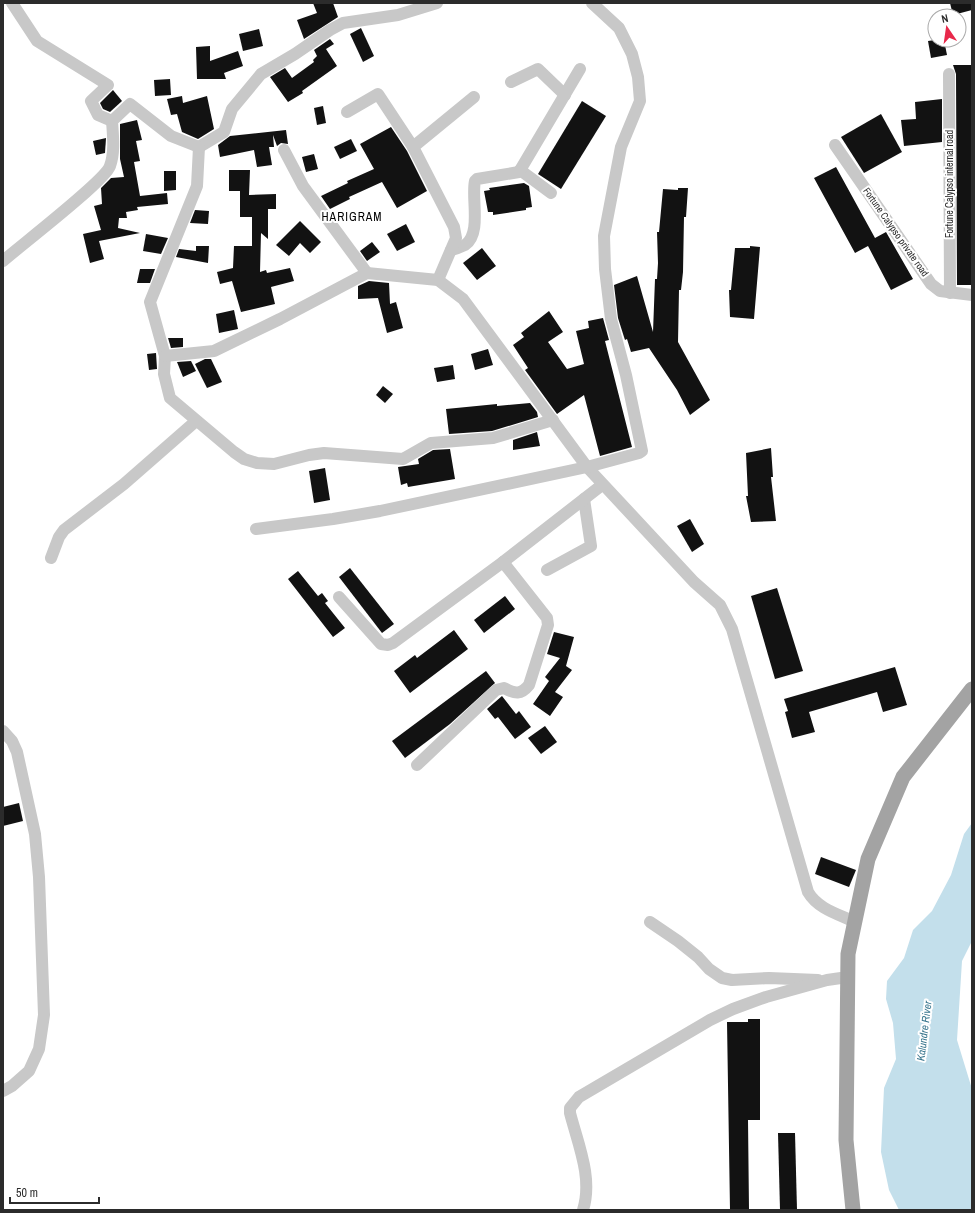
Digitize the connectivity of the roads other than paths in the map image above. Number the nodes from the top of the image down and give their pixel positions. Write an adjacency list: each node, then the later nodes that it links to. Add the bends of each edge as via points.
1 (12, 3): 10 (street, via 37,40 108,85 91,101 98,115)
2 (437, 3): 12 (street, via 398,15 343,23 330,30 260,74 232,109 224,132)
3 (592, 3): 26 (street, via 619,28 632,54 638,77 640,101 621,147 604,236 605,269 612,319 642,447 639,453)
4 (580, 69): 7 (street)
5 (949, 74): 21 (street, Fortune Calypso internal road)
6 (511, 82): 7 (street, via 538,68)
7 (565, 95): 15 (street)
8 (474, 97): 13 (street)
9 (347, 112): 13 (street, via 378,94)
10 (112, 121): 12 (street, via 130,104 171,136); 18 (street, via 113,149 110,168)
11 (835, 145): 21 (street, Fortune Calypso private road, via 931,284 940,291)
12 (200, 147): 23 (street, via 197,186 150,302)
13 (413, 147): 17 (street, via 452,220 456,238)
14 (284, 150): 19 (street, via 302,186)
15 (520, 170): 16 (street); 17 (street, via 475,181 473,234 466,244)
16 (551, 193)
17 (451, 250): 20 (street)
18 (3, 261)
19 (367, 273): 20 (street); 23 (street, via 214,351)
20 (438, 280): 24 (street, via 463,299)
21 (950, 293): 22 (street, Fortune Calypso private road)
22 (972, 295)
23 (165, 356): 25 (street, via 164,374 170,398)
24 (553, 420): 25 (street, via 493,438 431,443 403,459 324,453 309,454 274,464 244,459); 26 (street)
25 (196, 421): 30 (street, via 124,484 64,530)
26 (587, 467): 27 (street); 29 (street, via 333,520)
27 (602, 485): 28 (street); 38 (street, via 694,582 720,605 732,629 808,892 822,907)
28 (584, 499): 31 (street); 32 (street, via 591,546)
29 (256, 529)
30 (51, 558)
31 (503, 562): 33 (street, via 388,645 381,644); 36 (street, via 547,618 548,625 529,685 519,693 504,688 496,690)
32 (547, 570)
33 (339, 596)
34 (972, 689): 38 (main road, via 903,777 868,859)
35 (3, 731): 41 (street, via 17,752 35,834 44,1015 39,1049 29,1071)
36 (417, 765)
37 (650, 922): 40 (street, via 678,941 722,978)
38 (855, 922): 39 (main road, via 848,954)
39 (848, 977): 40 (street); 43 (main road, via 846,1140)
40 (827, 980): 42 (street, via 766,997 710,1020 579,1097 570,1108 570,1113 587,1181 587,1197)
41 (3, 1091)
42 (583, 1210)
43 (853, 1210)

